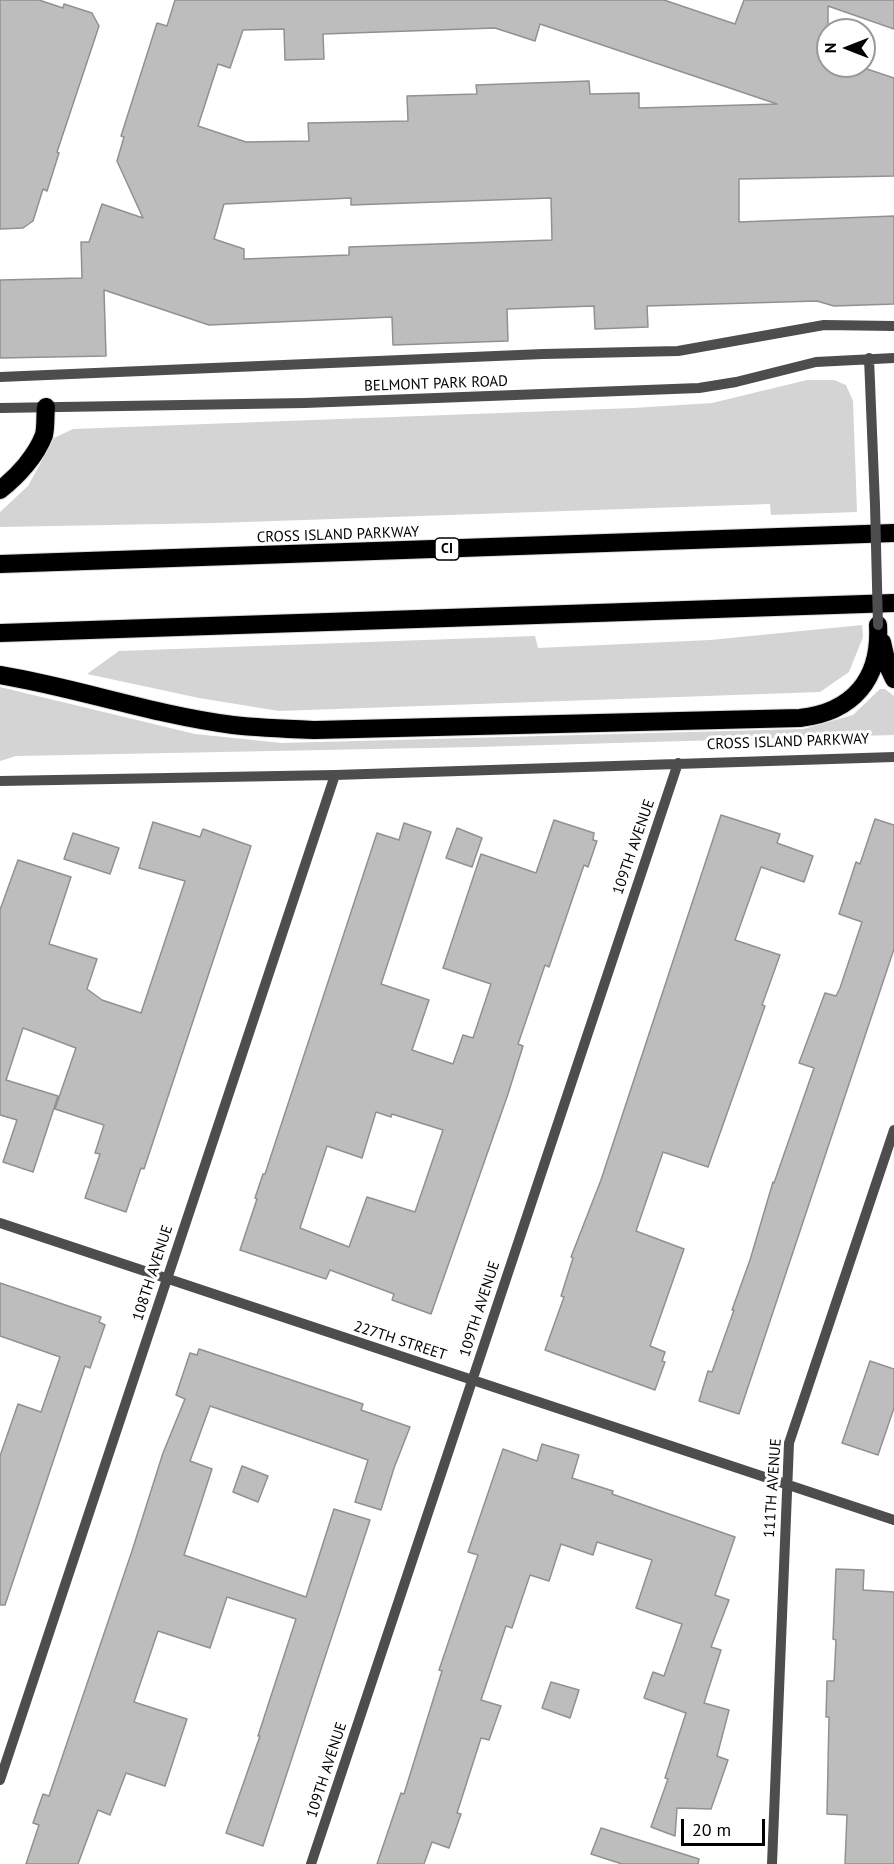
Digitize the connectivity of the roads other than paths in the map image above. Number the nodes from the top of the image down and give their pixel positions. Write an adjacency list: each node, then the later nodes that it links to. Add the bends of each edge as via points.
1 (894, 326): 4 (street, via 824,325 678,351)
2 (869, 358): 3 (street, BELMONT PARK ROAD); 5 (street, BELMONT PARK ROAD, via 816,362 699,388 305,403); 11 (street, bridge)
3 (894, 358)
4 (0, 377)
5 (46, 407): 6 (street, BELMONT PARK ROAD); 7 (highway, via 44,434 38,446 23,469)
6 (0, 408)
7 (0, 490)
8 (894, 533): 9 (highway, CROSS ISLAND PARKWAY / CI)
9 (0, 564)
10 (894, 603): 12 (highway)
11 (878, 625): 13 (highway, via 879,643 872,669 855,694 831,712 800,718 271,729 181,716); 14 (highway)
12 (0, 633)
13 (0, 675)
14 (894, 679)
15 (894, 757): 16 (street, CROSS ISLAND PARKWAY)
16 (678, 762): 17 (street, CROSS ISLAND PARKWAY); 22 (street, 109TH AVENUE)
17 (335, 775): 18 (street, CROSS ISLAND PARKWAY); 21 (street, 108TH AVENUE)
18 (0, 781)
19 (894, 1130): 23 (street, 111TH AVENUE, via 789,1443)
20 (0, 1223): 21 (street, 227TH STREET)
21 (167, 1279): 22 (street, 227TH STREET); 25 (street, 108TH AVENUE)
22 (473, 1380): 23 (street, 227TH STREET); 26 (street, 109TH AVENUE)
23 (787, 1485): 24 (street, 227TH STREET); 27 (street, 111TH AVENUE)
24 (894, 1520)
25 (0, 1780)
26 (311, 1864)
27 (772, 1864)

